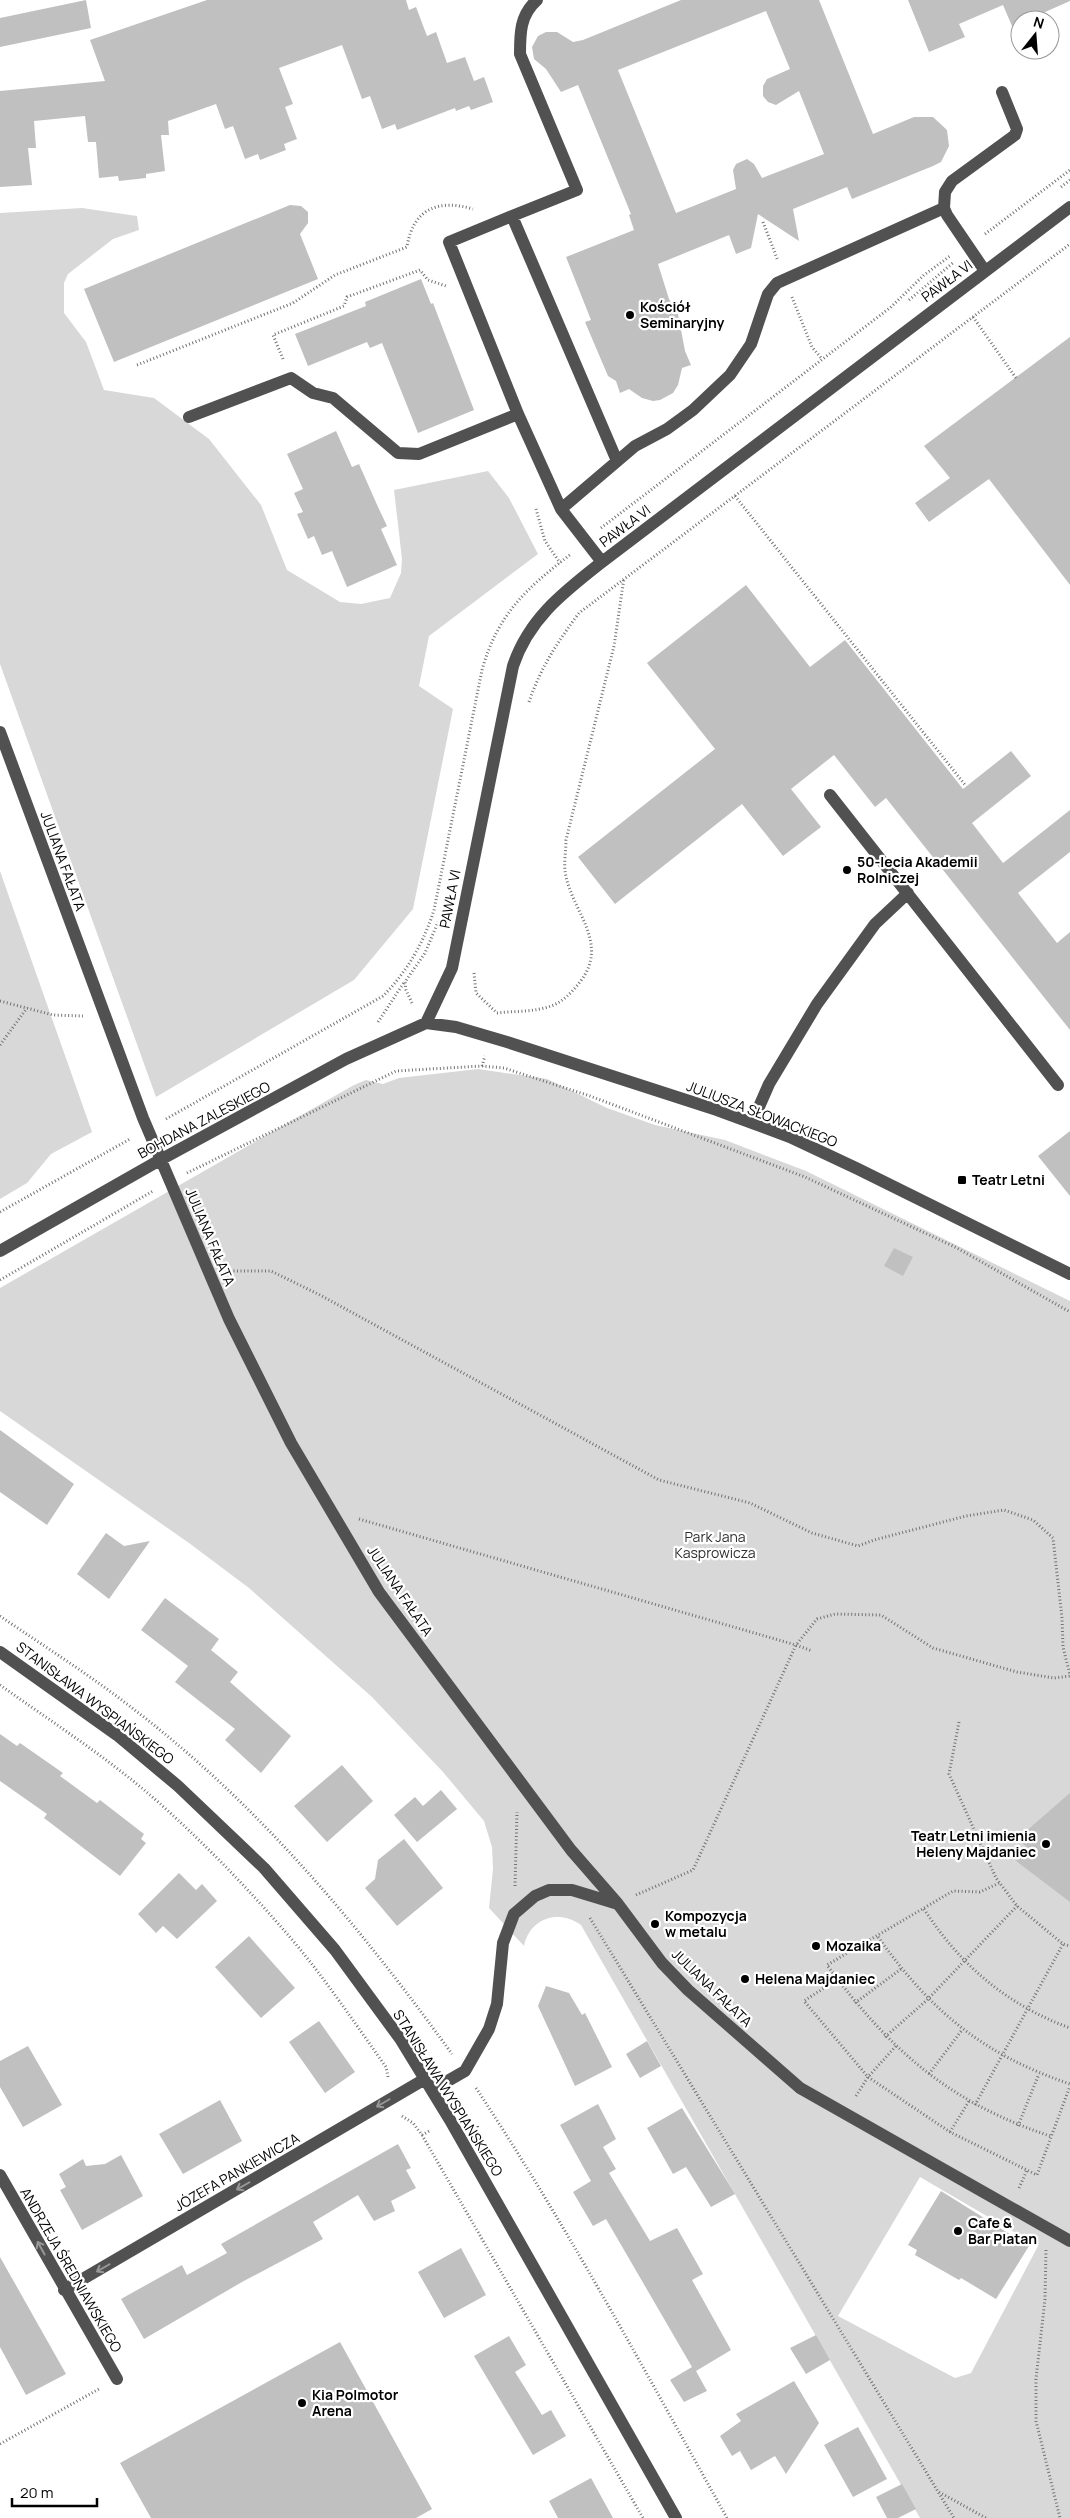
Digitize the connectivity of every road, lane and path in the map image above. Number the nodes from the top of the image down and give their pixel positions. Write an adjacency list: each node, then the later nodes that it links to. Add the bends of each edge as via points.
1 (537, 0): 7 (street, via 527,9 520,30 520,54 577,190)
2 (1002, 92): 6 (street, via 1017,129 1015,135 952,181 945,192)
3 (1070, 180): 4 (path)
4 (1056, 190)
5 (1070, 206): 11 (street, PAWŁA VI)
6 (944, 208): 10 (street); 20 (street, via 778,283 768,294 751,344 730,375 693,410)
7 (512, 216): 8 (street); 20 (street)
8 (486, 226): 16 (path, via 481,215 464,207 446,204 430,209 419,217 407,246 335,275 293,303); 18 (street, via 449,242)
9 (1070, 244): 14 (path)
10 (972, 252): 11 (street); 13 (path, via 939,274)
11 (985, 271): 24 (street, PAWŁA VI)
12 (453, 288): 15 (path, via 428,280 420,270 347,297 344,306 273,335)
13 (904, 305)
14 (973, 317): 17 (path); 21 (path)
15 (284, 360)
16 (137, 365)
17 (1016, 378)
18 (518, 414): 19 (street, via 419,454 398,453 332,398 313,393 291,378); 22 (street)
19 (189, 418)
20 (617, 461): 22 (street)
21 (735, 496): 26 (path); 31 (path)
22 (561, 510): 24 (street)
23 (550, 549): 25 (path)
24 (602, 562): 43 (street, PAWŁA VI, via 543,612 528,632 516,657 452,968)
25 (560, 563)
26 (624, 578): 29 (path, via 580,613 557,643 539,672); 40 (path, via 614,646 566,840 565,871 587,925 592,951 585,976 571,994 550,1006)
27 (540, 586): 28 (path)
28 (513, 616)
29 (528, 705)
30 (0, 732): 41 (street, JULIANA FAŁATA)
31 (966, 786)
32 (830, 795): 33 (street)
33 (908, 893): 48 (street); 49 (street, via 875,924 817,1004 768,1084)
34 (439, 921): 36 (path, via 425,953)
35 (475, 964): 40 (path, via 476,993)
36 (407, 979): 43 (path, via 406,990); 45 (path, via 389,1002)
37 (383, 996): 50 (path)
38 (0, 1002): 39 (path)
39 (27, 1008): 41 (path, via 53,1015); 44 (path)
40 (497, 1013): 42 (path)
41 (104, 1017): 50 (street, JULIANA FAŁATA)
42 (496, 1019)
43 (422, 1024): 45 (street, BOHDANA ZALESKIEGO); 49 (street, JULIUSZA SŁOWACKIEGO, via 482,1034)
44 (0, 1045)
45 (362, 1051): 51 (street, BOHDANA ZALESKIEGO)
46 (485, 1055): 47 (path)
47 (482, 1066): 52 (path, via 396,1071); 58 (path, via 504,1068 590,1096 805,1177 957,1248)
48 (1058, 1085)
49 (752, 1123): 56 (street, JULIUSZA SŁOWACKIEGO, via 821,1151)
50 (147, 1130): 51 (street, JULIANA FAŁATA); 53 (path)
51 (160, 1160): 52 (street, JULIANA FAŁATA); 54 (street, BOHDANA ZALESKIEGO)
52 (170, 1181): 55 (street, JULIANA FAŁATA); 57 (path)
53 (0, 1212)
54 (0, 1251)
55 (208, 1272): 59 (street, JULIANA FAŁATA, via 253,1370); 63 (path, via 271,1271 659,1480 750,1503 812,1533 858,1546 966,1516 1004,1510 1033,1520 1053,1538 1063,1647)
56 (1070, 1274)
57 (0, 1280)
58 (1070, 1312)
59 (330, 1510): 60 (path); 66 (street, JULIANA FAŁATA, via 379,1592)
60 (796, 1645): 61 (path); 63 (path, via 817,1619 835,1614 881,1616 933,1648 1017,1672 1054,1678); 69 (path, via 693,1870)
61 (812, 1651)
62 (0, 1652): 90 (street, STANISŁAWA WYSPIAŃSKIEGO, via 145,1757 241,1845 335,1950 401,2040)
63 (1070, 1675)
64 (0, 1685): 92 (path, via 121,1772 202,1844 288,1936 332,1991 386,2067 386,2084)
65 (959, 1722): 67 (path, via 948,1774)
66 (518, 1779): 69 (street, JULIANA FAŁATA, via 576,1856); 72 (path)
67 (998, 1883): 70 (path); 71 (path, via 980,1892 953,1891)
68 (572, 1890): 69 (street); 72 (street, via 549,1890 535,1896); 106 (path)
69 (618, 1904): 101 (street, JULIANA FAŁATA, via 688,1990 800,2088)
70 (1017, 1906): 74 (path); 76 (path)
71 (924, 1909): 73 (path); 76 (path)
72 (514, 1914): 90 (street, JÓZEFA PANKIEWICZA, via 503,1943 497,2004 490,2029 465,2071)
73 (878, 1937): 77 (path); 78 (path, via 827,1965)
74 (1063, 1944): 75 (path); 81 (path)
75 (1070, 1946)
76 (964, 1962): 79 (path); 81 (path, via 994,1988)
77 (901, 1969): 79 (path); 80 (path)
78 (838, 1979): 80 (path); 89 (path, via 804,2001)
79 (927, 2000): 83 (path); 84 (path)
80 (855, 2003): 84 (path)
81 (1026, 2009): 82 (path); 86 (path)
82 (1070, 2028)
83 (962, 2030): 86 (path); 87 (path)
84 (885, 2037): 85 (path)
85 (896, 2046): 87 (path); 89 (path)
86 (1002, 2056): 88 (path); 94 (path)
87 (929, 2074): 93 (path)
88 (1039, 2074): 91 (path); 96 (path)
89 (868, 2077): 97 (path)
90 (428, 2084): 92 (street, JÓZEFA PANKIEWICZA); 95 (street, STANISŁAWA WYSPIAŃSKIEGO)
91 (1070, 2085): 99 (path)
92 (393, 2097): 98 (path, via 402,2116); 103 (street, JÓZEFA PANKIEWICZA, one-way to 103)
93 (969, 2101): 94 (path); 97 (path)
94 (974, 2105): 96 (path)
95 (450, 2120): 98 (path); 108 (street, STANISŁAWA WYSPIAŃSKIEGO)
96 (1018, 2126): 99 (path)
97 (950, 2132): 99 (path, via 1037,2175)
98 (422, 2135): 107 (path)
99 (1050, 2136)
100 (0, 2175): 103 (street, ANDRZEJA ŚREDNIAWSKIEGO, one-way to 100)
101 (1052, 2231): 102 (street, JULIANA FAŁATA); 111 (path, via 1045,2252 1036,2421)
102 (1070, 2241)
103 (64, 2290): 104 (street, ANDRZEJA ŚREDNIAWSKIEGO)
104 (117, 2379): 105 (path)
105 (0, 2444)
106 (938, 2492): 109 (path); 110 (path)
107 (643, 2518)
108 (676, 2518)
109 (954, 2518)
110 (986, 2518)
111 (1060, 2518)

